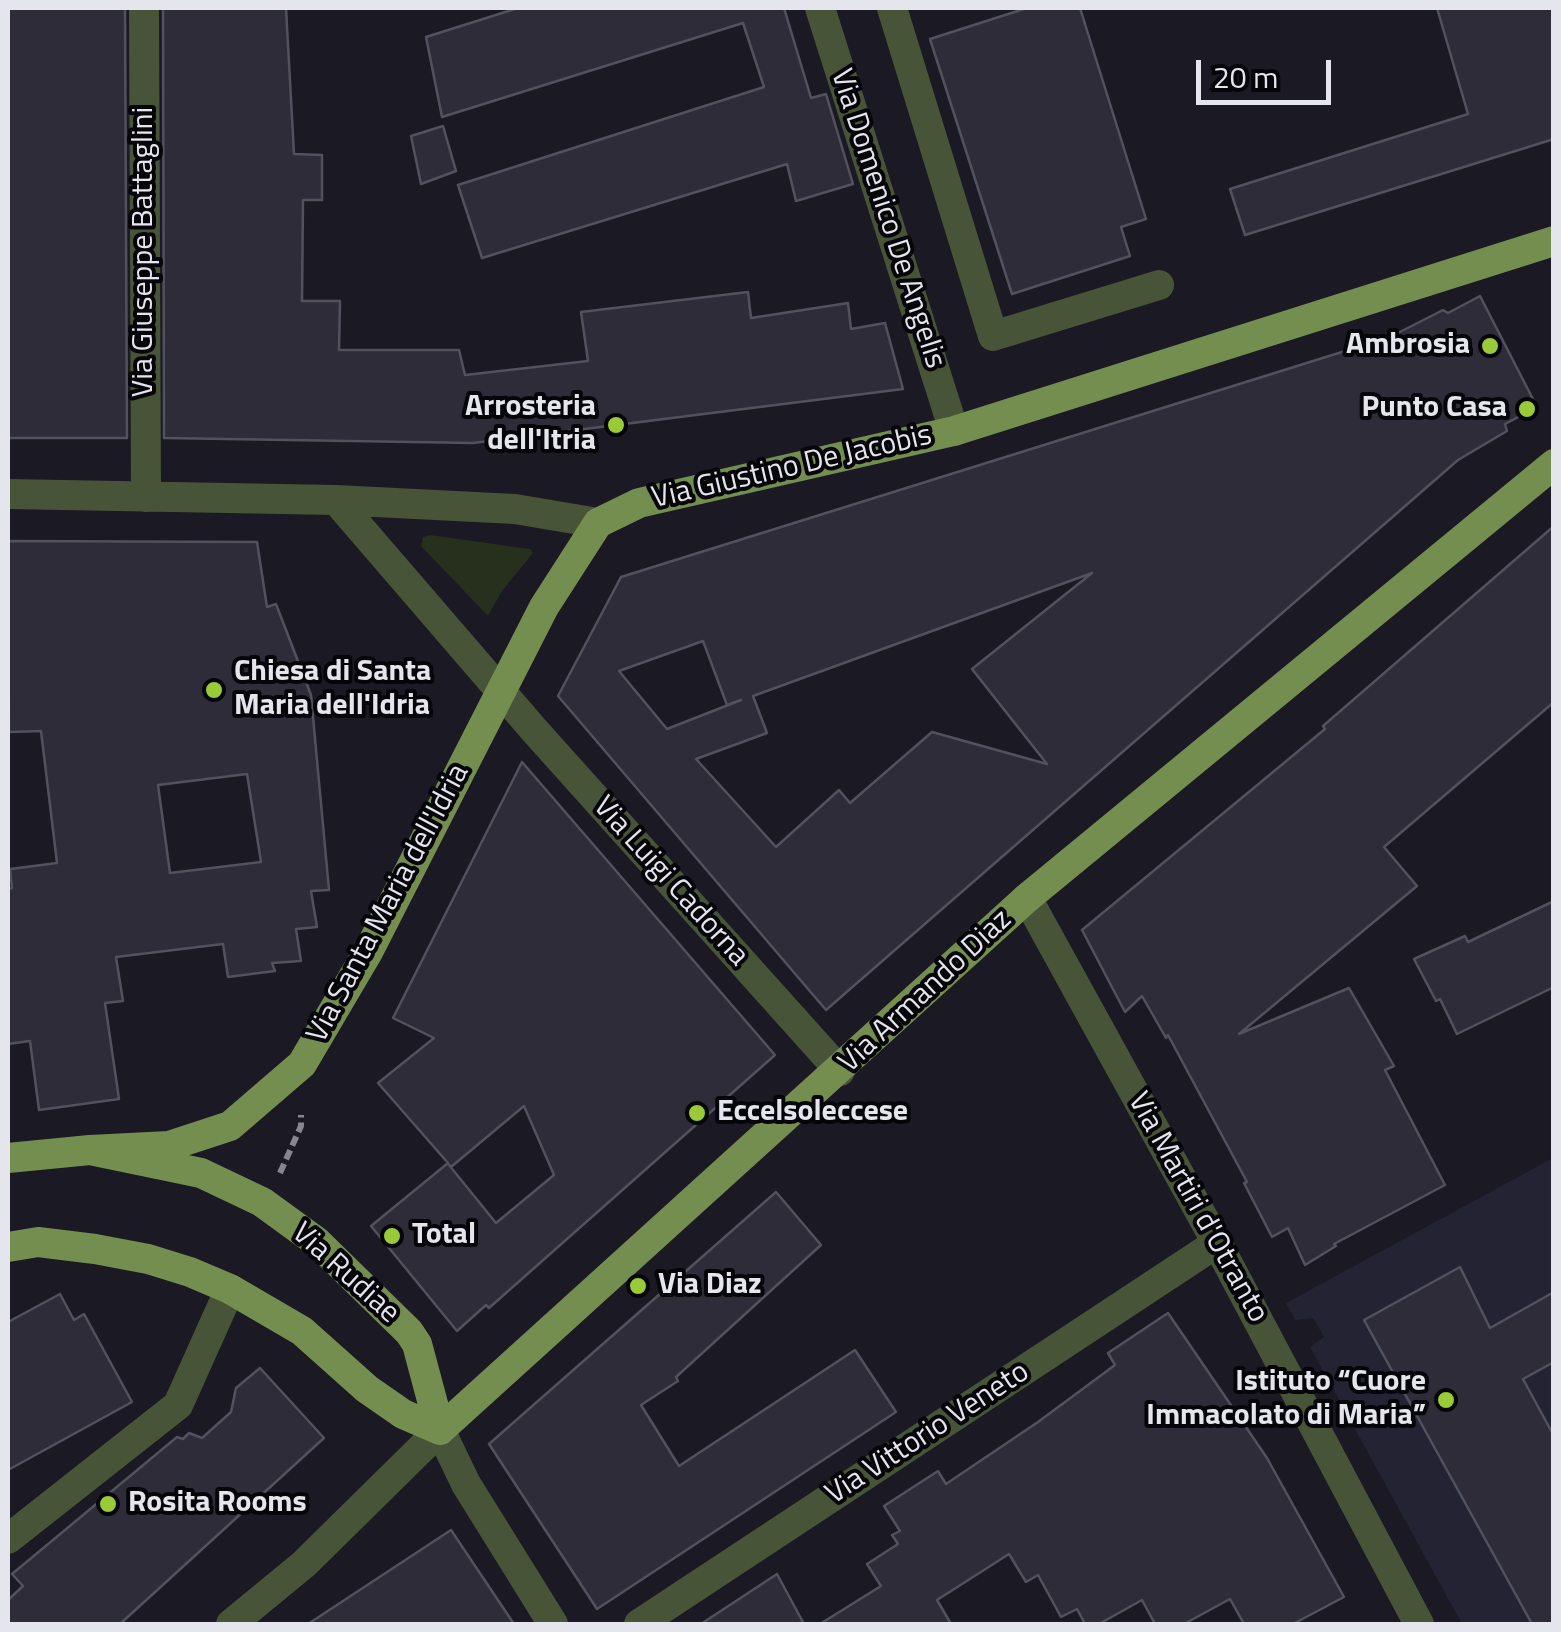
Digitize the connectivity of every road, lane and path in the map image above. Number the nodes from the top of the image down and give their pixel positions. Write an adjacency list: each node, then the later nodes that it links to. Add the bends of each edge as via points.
1 (144, 8): 9 (street, Via Giuseppe Battaglini)
2 (820, 8): 6 (street, Via Domenico De Angelis)
3 (892, 8): 5 (street, via 992,336)
4 (1554, 241): 6 (main road, Via Giustino De Jacobis)
5 (1159, 285)
6 (954, 431): 11 (main road, Via Giustino De Jacobis, via 639,503)
7 (1554, 464): 13 (main road, Via Armando Diaz)
8 (8, 494): 9 (street)
9 (146, 497): 10 (street)
10 (336, 500): 11 (street, via 515,509); 12 (street, Via Luigi Cadorna)
11 (598, 523): 12 (main road, Via Santa Maria dell'Idria, via 544,607)
12 (501, 692): 14 (main road, Via Santa Maria dell'Idria, via 368,952); 15 (street, Via Luigi Cadorna)
13 (1027, 898): 15 (main road, Via Armando Diaz); 19 (street, Via Martiri d'Otranto)
14 (302, 1064): 16 (main road, Via Santa Maria dell'Idria, via 230,1126 169,1146); 18 (path, via 301,1126)
15 (840, 1071): 22 (main road, Via Armando Diaz)
16 (90, 1150): 17 (main road, Via Rudiae); 18 (main road, Via Rudiae, via 201,1172)
17 (8, 1158)
18 (262, 1202): 22 (main road, Via Rudiae, via 316,1242 408,1332)
19 (1217, 1243): 26 (street, Via Vittorio Veneto); 27 (street, Via Martiri d'Otranto)
20 (8, 1247): 21 (main road, via 38,1242 148,1259)
21 (230, 1289): 22 (main road, via 302,1331 367,1390); 23 (street, via 178,1405)
22 (440, 1430): 24 (street, Via Armando Diaz, via 304,1564); 25 (street)
23 (8, 1539)
24 (231, 1624)
25 (554, 1624)
26 (638, 1624)
27 (1420, 1624)

